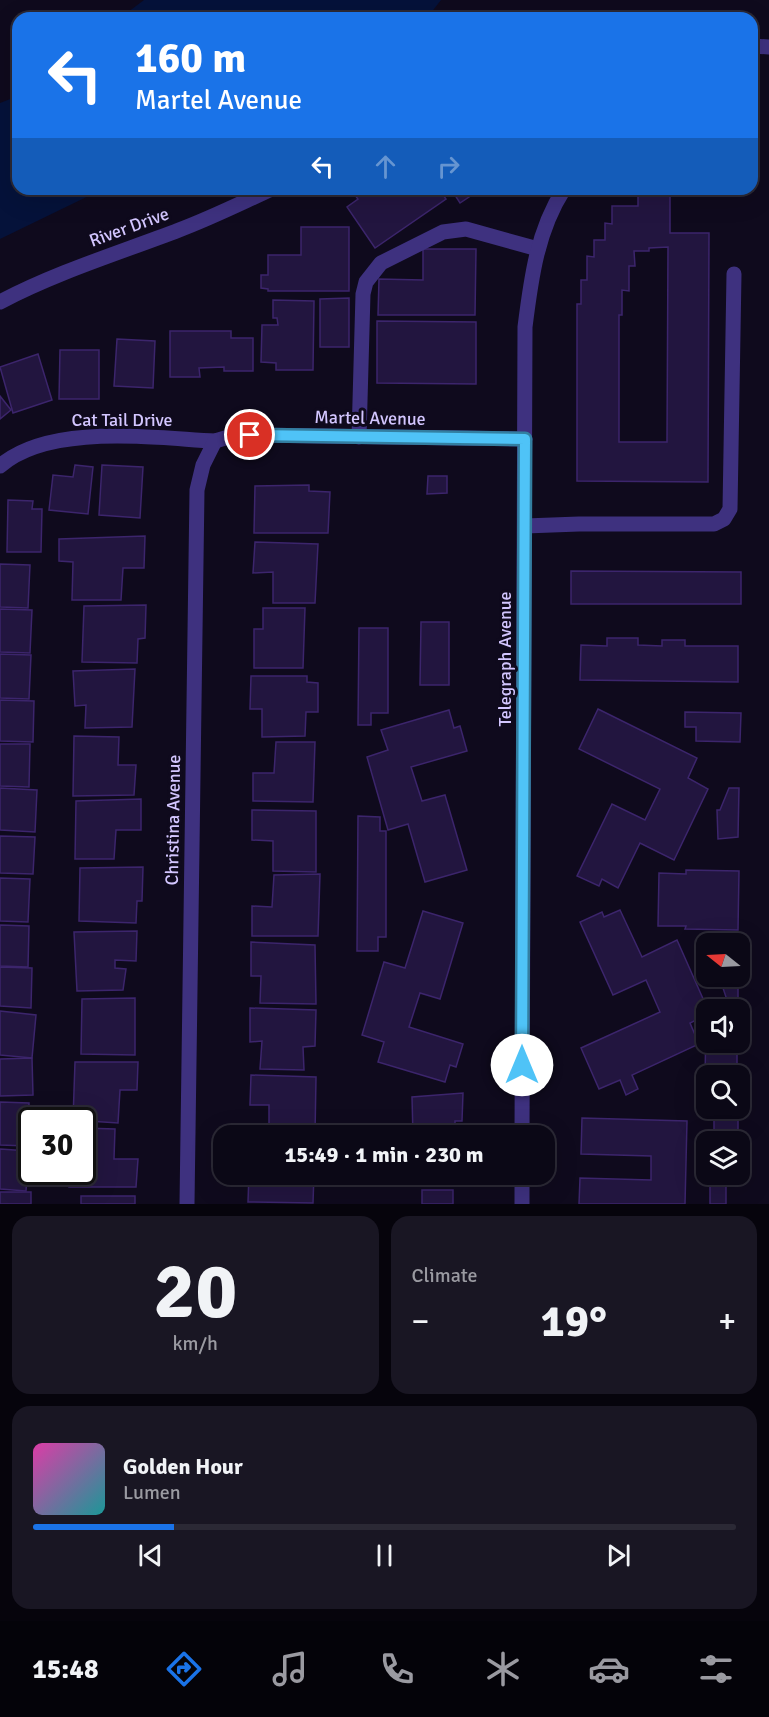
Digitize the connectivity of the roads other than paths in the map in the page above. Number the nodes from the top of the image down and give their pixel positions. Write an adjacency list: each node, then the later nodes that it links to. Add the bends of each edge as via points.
1 (258, 195): 5 (street, River Drive)
2 (561, 195): 3 (street, Telegraph Avenue)
3 (538, 249): 6 (street, via 466,229 442,231 381,262 366,282 363,294); 7 (street, Telegraph Avenue, via 525,327)
4 (735, 274): 10 (street, via 730,509 724,519 714,524)
5 (0, 302)
6 (359, 437): 7 (street, Martel Avenue); 8 (street, Martel Avenue, via 250,435)
7 (525, 439): 10 (street, Telegraph Avenue)
8 (215, 441): 9 (street, Cat Tail Drive, via 104,437 55,440 11,457); 13 (street, Christina Avenue, via 197,490)
9 (0, 466)
10 (525, 526): 11 (street, Telegraph Avenue)
11 (522, 1125)
12 (522, 1185): 14 (street)
13 (187, 1204)
14 (522, 1204)

